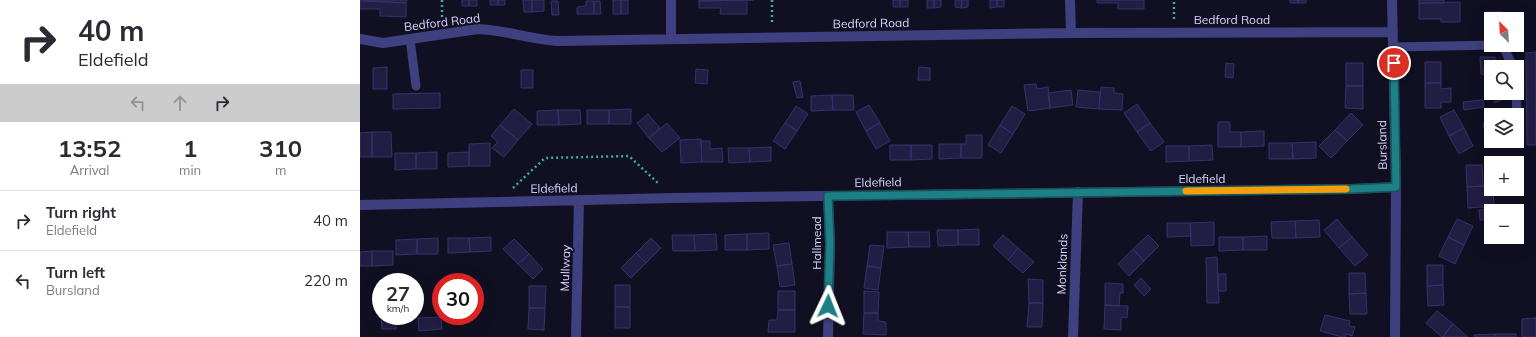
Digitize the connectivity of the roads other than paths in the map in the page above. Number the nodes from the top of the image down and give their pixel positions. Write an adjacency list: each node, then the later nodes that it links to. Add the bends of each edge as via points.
1 (670, 0): 8 (street)
2 (1070, 0): 5 (street)
3 (1392, 0): 4 (street, Bursland)
4 (1393, 32): 5 (street, Bedford Road); 10 (street, Bursland)
5 (1071, 33): 8 (street, Bedford Road)
6 (360, 39): 7 (street, Bedford Road, via 383,43)
7 (410, 39): 8 (street, Bedford Road, via 478,29 557,41); 11 (lane)
8 (671, 39)
9 (1484, 45): 10 (lane)
10 (1394, 47): 12 (street, Bursland)
11 (416, 86)
12 (1396, 187): 13 (street, Eldefield); 20 (street, Bursland)
13 (1078, 192): 14 (street, Eldefield); 19 (street, Monklands)
14 (828, 196): 15 (street, Eldefield); 18 (street, Hallmead)
15 (579, 200): 16 (street, Eldefield); 17 (street, Mullway)
16 (360, 204)
17 (576, 337)
18 (828, 337)
19 (1073, 337)
20 (1395, 337)

